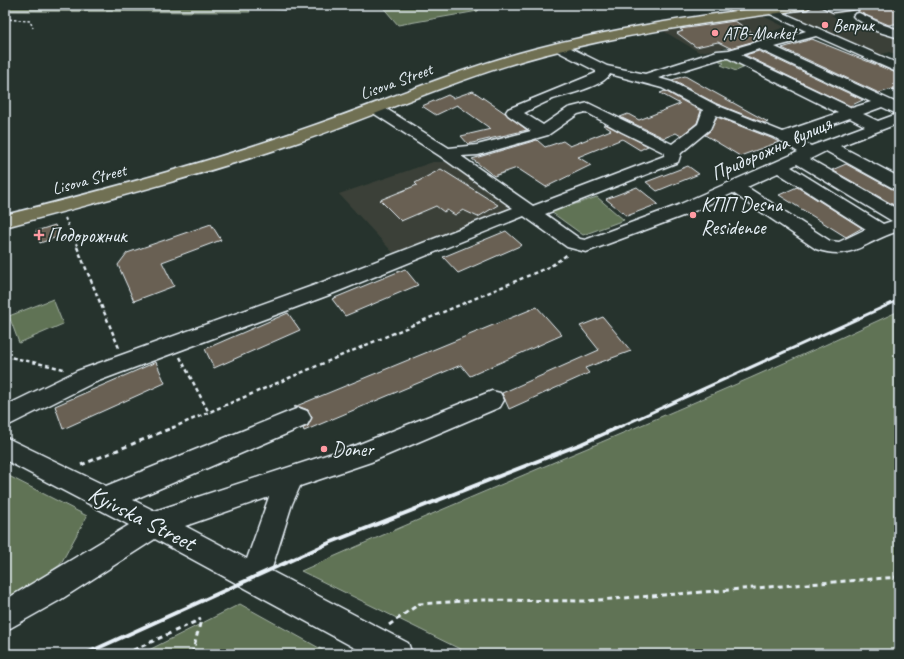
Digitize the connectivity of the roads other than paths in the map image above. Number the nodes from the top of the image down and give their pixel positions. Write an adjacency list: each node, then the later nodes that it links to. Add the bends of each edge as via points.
1 (807, 5): 3 (main road, Lisova Street)
2 (824, 5): 4 (street, via 833,9)
3 (770, 10): 5 (street); 9 (main road, Lisova Street, via 649,29)
4 (861, 11): 6 (street, via 880,28)
5 (815, 32): 7 (street); 12 (street)
6 (899, 34)
7 (781, 43): 8 (street); 16 (street)
8 (760, 45): 10 (street); 16 (street)
9 (559, 47): 13 (street); 17 (main road, Lisova Street, via 512,60)
10 (730, 54): 15 (street, via 722,54); 19 (street)
11 (899, 58): 12 (street)
12 (885, 63): 14 (street)
13 (603, 68): 18 (street, via 667,86); 22 (street, via 603,75 590,82 513,112)
14 (899, 69)
15 (651, 76)
16 (891, 94): 19 (street); 20 (street)
17 (375, 108): 26 (street); 35 (main road, Lisova Street, via 336,124 233,157)
18 (711, 108): 23 (street); 25 (street, via 705,126)
19 (850, 113): 21 (street); 27 (street, via 783,137)
20 (899, 117): 21 (street, Придорожна вулиця)
21 (877, 126): 24 (street, Придорожна вулиця)
22 (543, 132): 25 (street, via 573,111 588,107); 26 (street, via 478,150)
23 (777, 134)
24 (827, 145): 27 (street, Придорожна вулиця); 29 (street)
25 (673, 152): 33 (street, via 672,159)
26 (446, 153): 33 (street)
27 (805, 156): 28 (street, Придорожна вулиця); 34 (street)
28 (779, 167): 32 (street, Придорожна вулиця); 37 (street)
29 (876, 172): 30 (street); 31 (street)
30 (899, 172)
31 (899, 184)
32 (735, 187): 33 (street, Придорожна вулиця, via 590,245 574,243); 37 (street, via 822,245 832,248 842,248)
33 (528, 211): 39 (street, via 85,377)
34 (899, 218)
35 (5, 221)
36 (899, 225): 37 (street)
37 (880, 230)
38 (492, 400): 42 (street, via 362,454)
39 (5, 416)
40 (299, 418): 43 (street)
41 (5, 448): 43 (street, Kyivska Street)
42 (292, 478): 44 (street); 45 (street, via 279,503)
43 (105, 498): 44 (street, Kyivska Street)
44 (154, 524): 45 (street, Kyivska Street); 46 (street)
45 (266, 584): 47 (street, Kyivska Street)
46 (5, 616)
47 (397, 654)

